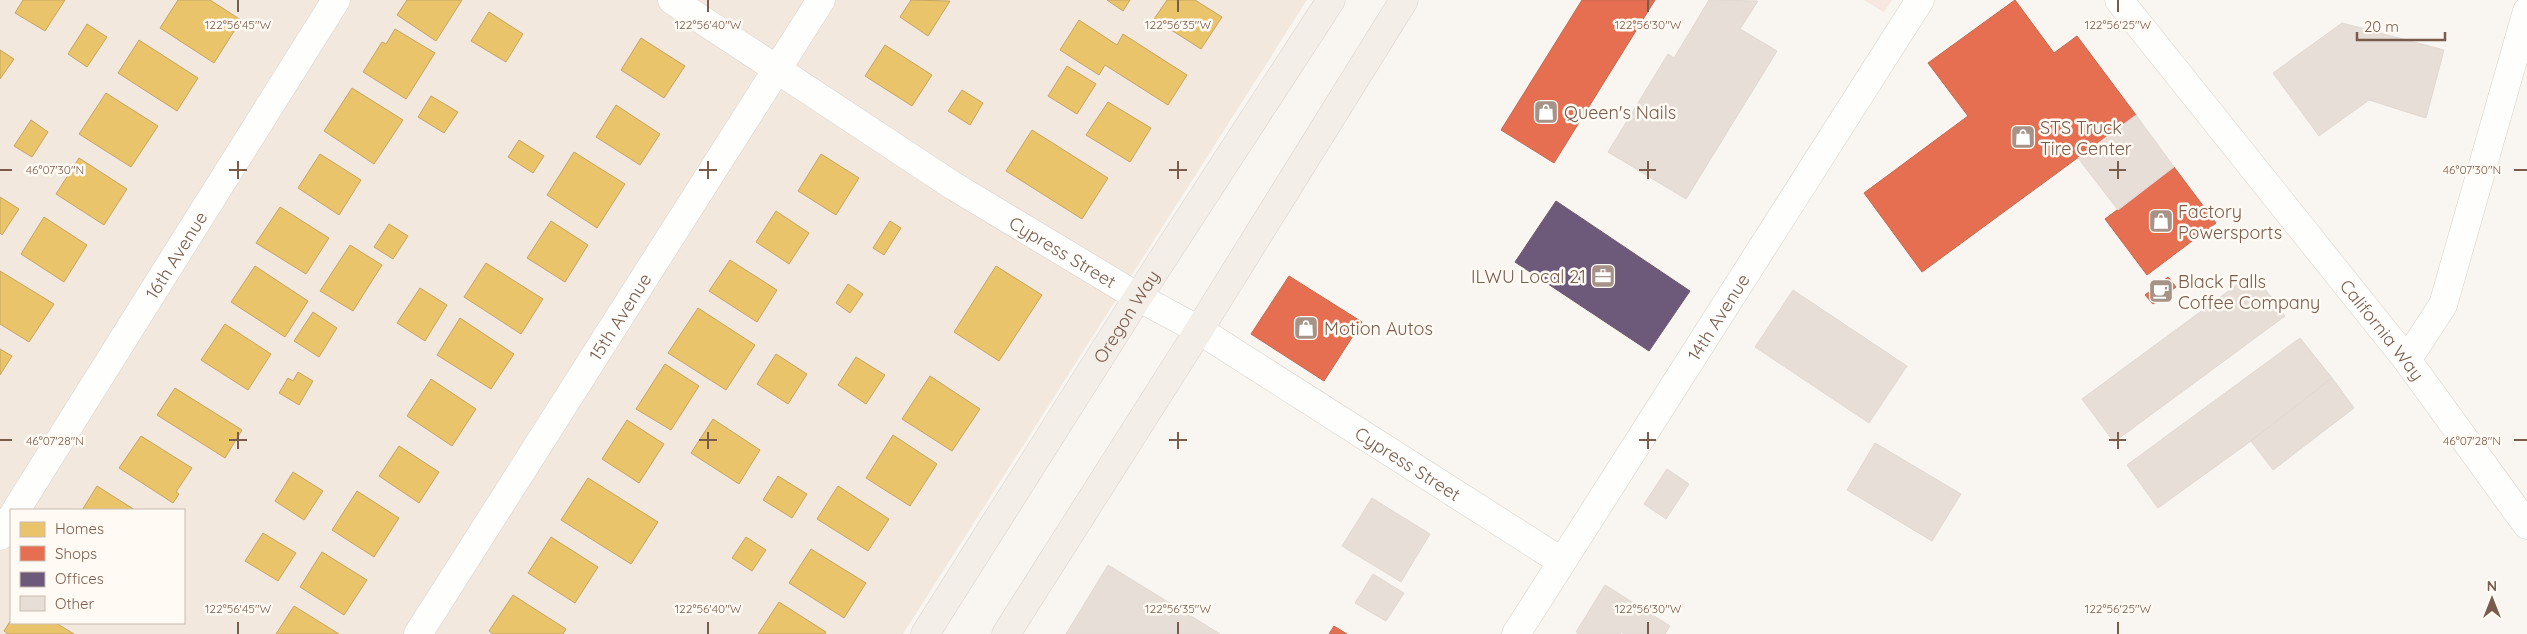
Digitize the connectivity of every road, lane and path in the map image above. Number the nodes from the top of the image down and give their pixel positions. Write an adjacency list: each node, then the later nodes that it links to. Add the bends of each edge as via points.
1 (336, 0): 13 (street, 16th Avenue)
2 (672, 0): 9 (street, Cypress Street)
3 (822, 0): 9 (street, 15th Avenue)
4 (1331, 0): 10 (main road, Oregon Way)
5 (1404, 0): 11 (main road)
6 (1920, 0): 17 (street, 14th Avenue)
7 (2119, 0): 12 (street, California Way)
8 (2527, 11): 12 (street, via 2444,305)
9 (777, 68): 10 (street, Cypress Street, via 952,185); 18 (street, 15th Avenue)
10 (1138, 297): 11 (street, Cypress Street); 19 (main road, Oregon Way)
11 (1199, 330): 17 (street, Cypress Street); 20 (main road)
12 (2407, 360): 15 (street, California Way)
13 (17, 509)
14 (10, 520): 16 (street)
15 (2527, 525)
16 (0, 536)
17 (1561, 561): 21 (street, 14th Avenue)
18 (418, 634)
19 (924, 634)
20 (1006, 634)
21 (1516, 634)

